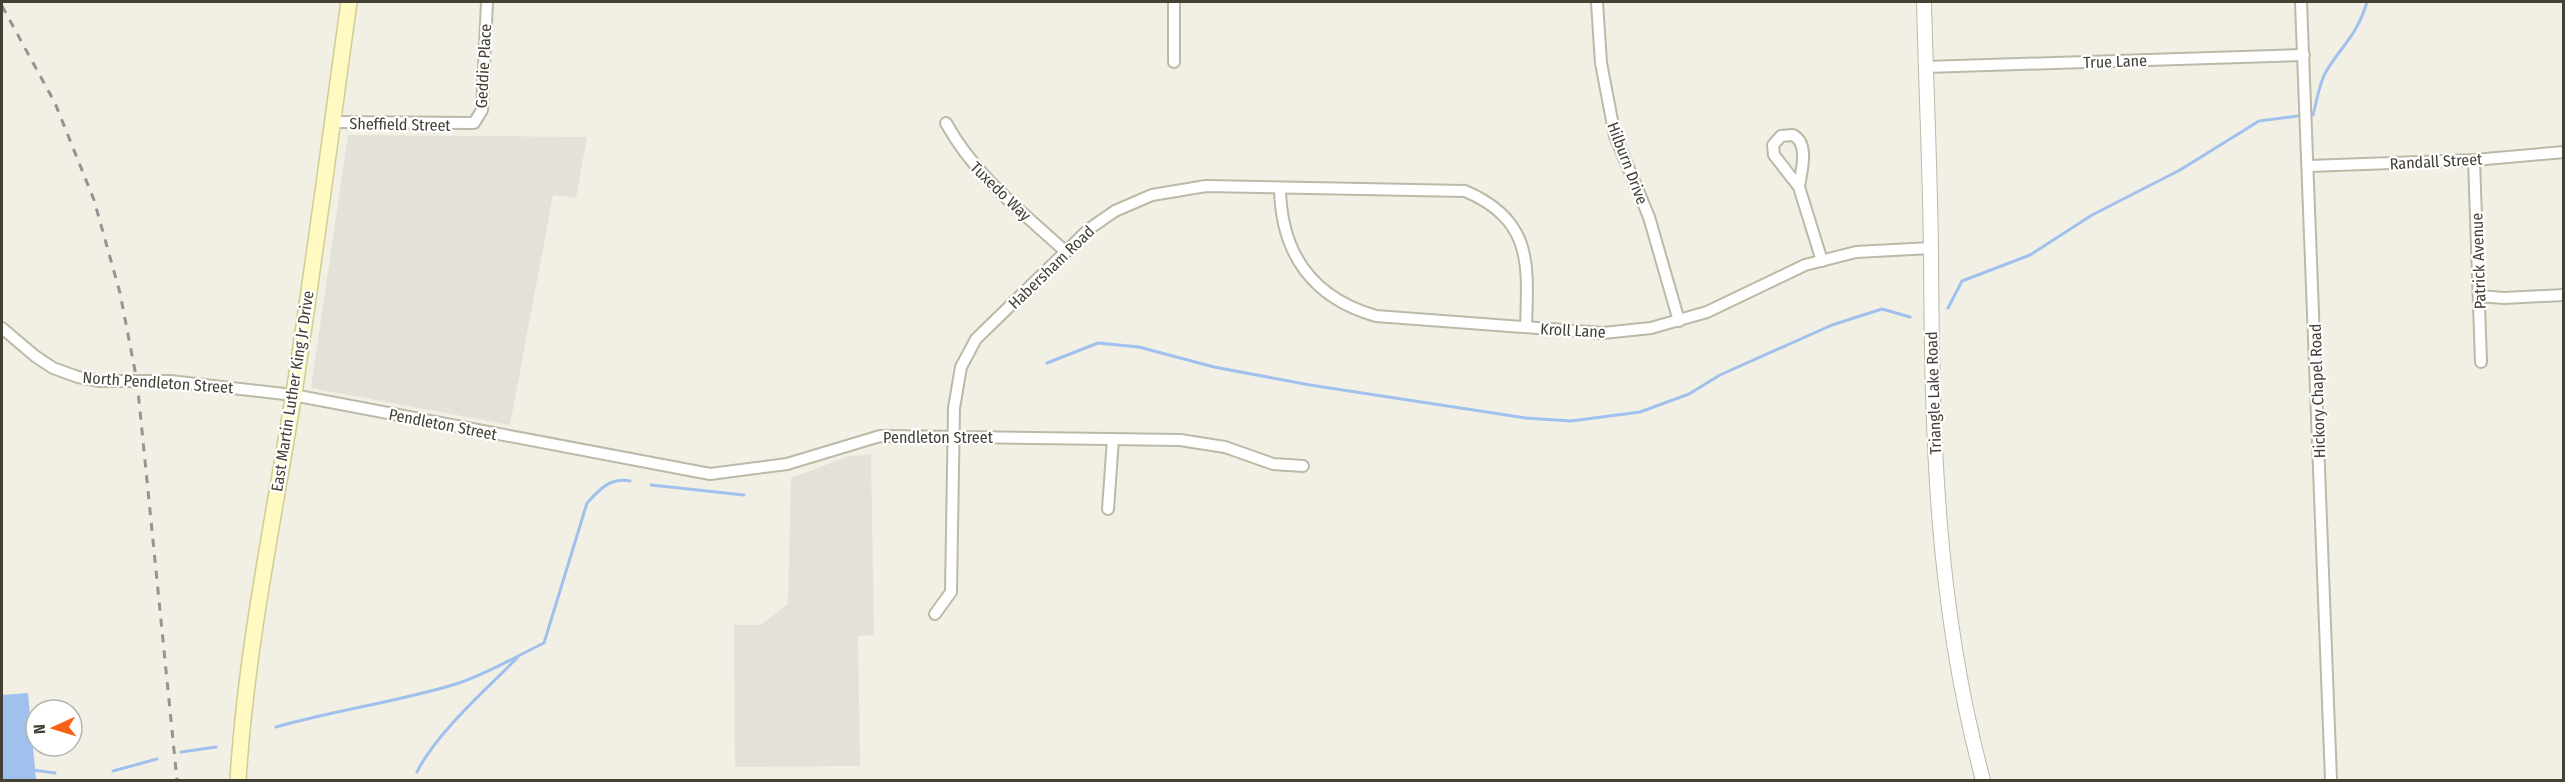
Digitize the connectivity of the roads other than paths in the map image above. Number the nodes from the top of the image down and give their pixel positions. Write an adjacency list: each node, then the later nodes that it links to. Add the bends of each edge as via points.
1 (349, 2): 10 (main road, East Martin Luther King Jr Drive)
2 (487, 2): 12 (street, Geddie Place, via 482,110 478,120)
3 (1174, 2): 8 (street)
4 (1597, 2): 23 (street, Hilburn Drive, via 1601,63 1615,136 1649,217)
5 (1924, 2): 9 (street, Triangle Lake Road)
6 (2301, 2): 7 (street, Hickory Chapel Road)
7 (2304, 55): 9 (street, True Lane); 15 (street, Hickory Chapel Road)
8 (1174, 62)
9 (1926, 67): 18 (street, Triangle Lake Road)
10 (332, 122): 12 (street, Sheffield Street); 27 (main road, East Martin Luther King Jr Drive)
11 (946, 123): 19 (street, Tuxedo Way, via 978,171)
12 (469, 125)
13 (2564, 152): 14 (street, Randall Street)
14 (2474, 160): 15 (street, Randall Street); 22 (street, Patrick Avenue)
15 (2309, 166): 35 (street, Hickory Chapel Road)
16 (1799, 187): 20 (street)
17 (1280, 188): 19 (street, Habersham Road, via 1206,186 1152,195 1115,211); 24 (street, Kroll Lane, via 1284,225 1296,257 1315,283 1342,303 1376,316); 24 (street, Habersham Road, via 1466,191 1483,198 1507,218 1524,247 1528,268)
18 (1931, 248): 20 (street, Kroll Lane, via 1856,252); 34 (street, Triangle Lake Road, via 1931,363 1940,541 1950,632)
19 (1066, 252): 28 (street, Habersham Road, via 976,339 961,367)
20 (1822, 261): 23 (street, Kroll Lane)
21 (2564, 295): 22 (street)
22 (2479, 296): 26 (street, Patrick Avenue)
23 (1679, 321): 24 (street, Kroll Lane, via 1603,333)
24 (1526, 327)
25 (2, 328): 27 (street, North Pendleton Street, via 34,356 78,377 100,381 170,381)
26 (2481, 362)
27 (293, 395): 28 (street, Pendleton Street, via 710,474 787,464 880,436); 33 (main road, East Martin Luther King Jr Drive, via 251,654)
28 (954, 436): 29 (street, Pendleton Street); 32 (street, Habersham Road, via 951,592)
29 (1113, 439): 30 (street, Pendleton Street, via 1191,442 1225,447 1273,464); 31 (street)
30 (1303, 466)
31 (1108, 509)
32 (935, 614)
33 (238, 780)
34 (1983, 780)
35 (2331, 780)

